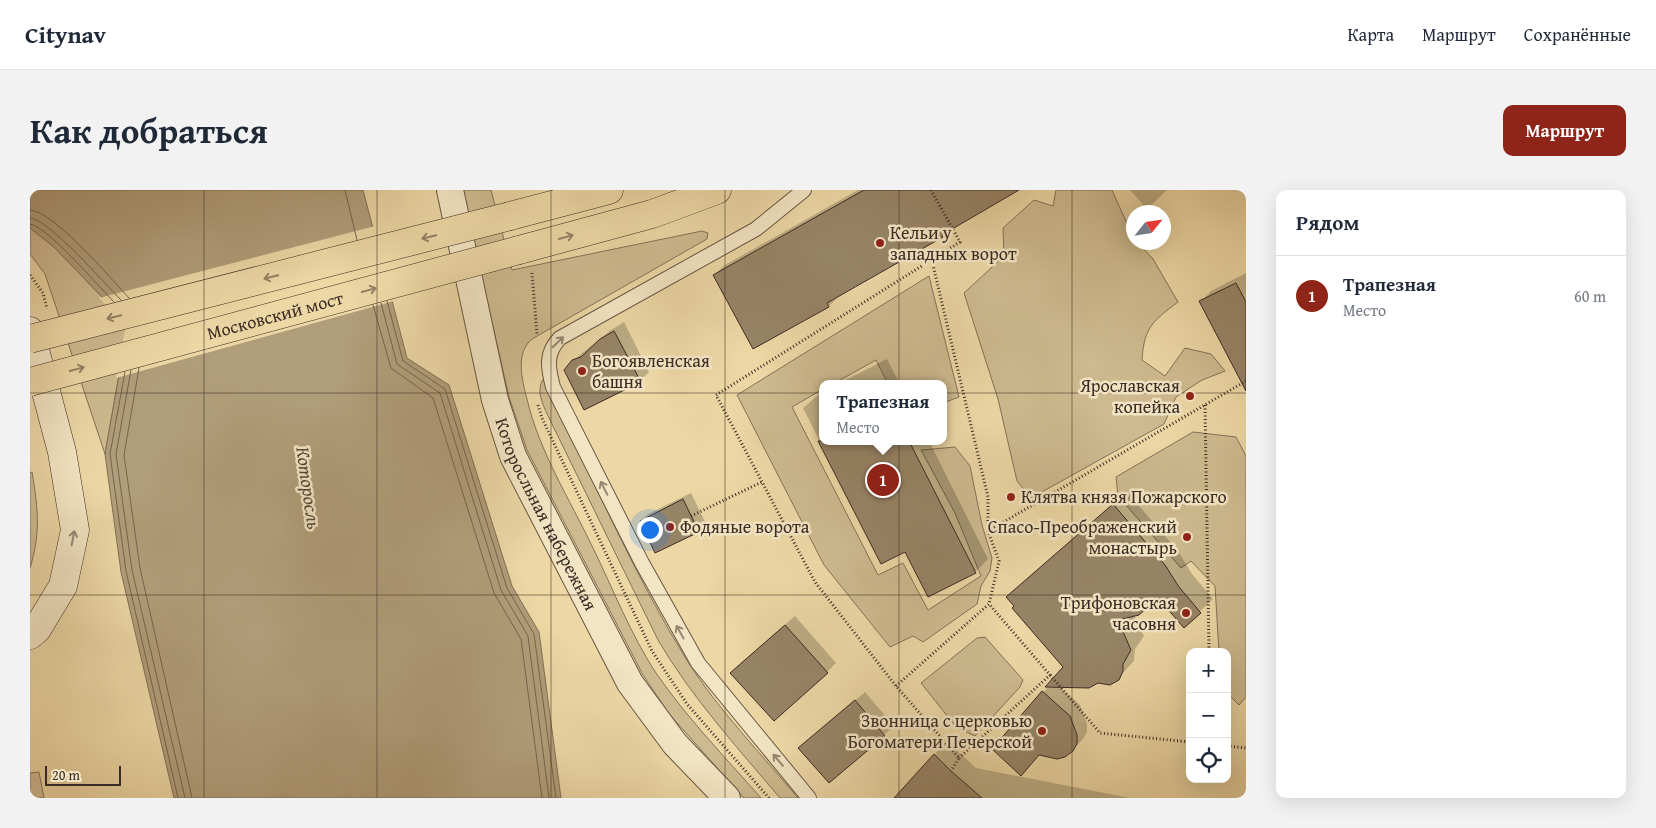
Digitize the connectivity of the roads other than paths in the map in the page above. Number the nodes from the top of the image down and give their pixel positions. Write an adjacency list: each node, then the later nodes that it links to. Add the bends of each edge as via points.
1 (450, 190): 9 (street, Которосльная набережная, via 495,400 513,456 630,683 675,744)
2 (609, 190): 6 (main road, one-way to 6, bridge)
3 (717, 190): 7 (main road, Московский мост, one-way to 3, bridge, via 525,258)
4 (804, 190): 10 (lane, one-way to 4, via 698,663 642,563 557,396 548,369 549,354 560,338 745,236 771,219)
5 (30, 332): 8 (main road, one-way to 5, via 63,586 75,530 62,452)
6 (30, 339)
7 (30, 382)
8 (30, 635)
9 (727, 798)
10 (809, 798)

